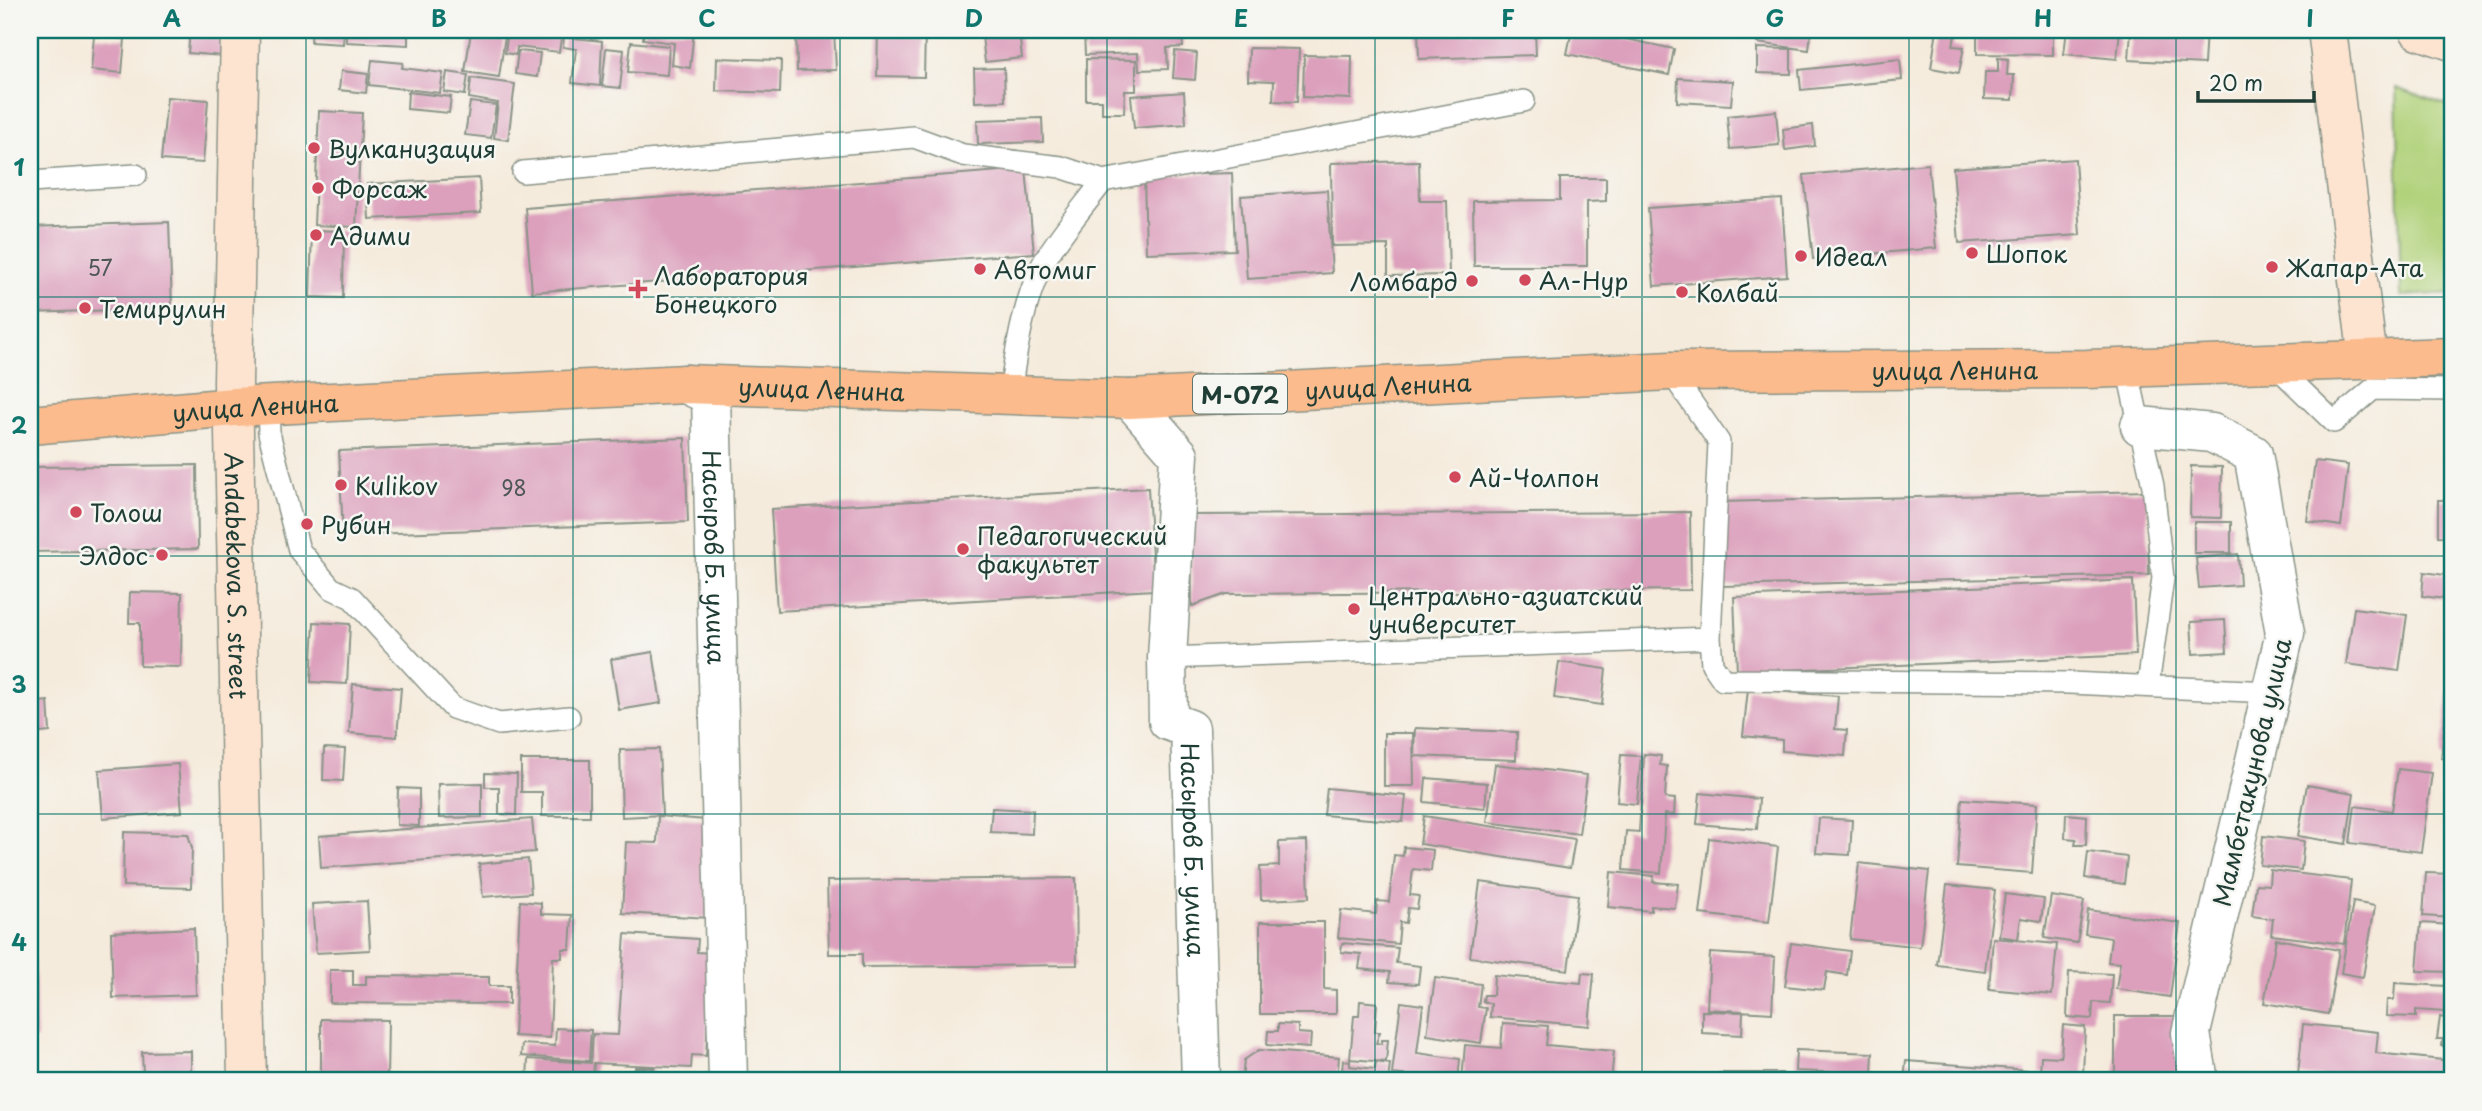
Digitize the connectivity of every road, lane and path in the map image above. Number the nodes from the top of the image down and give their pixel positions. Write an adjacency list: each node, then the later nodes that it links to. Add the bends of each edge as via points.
1 (240, 30): 19 (street, Andabekova S. street)
2 (2327, 30): 11 (street)
3 (2419, 30): 4 (street)
4 (2452, 41)
5 (1524, 101): 8 (lane)
6 (523, 172): 8 (lane, via 914,137 962,155 1061,167)
7 (136, 175): 9 (lane)
8 (1103, 181): 17 (lane, via 1047,256 1036,279 1016,347)
9 (30, 182)
10 (2452, 357): 11 (main road, улица Ленина / М-072)
11 (2368, 360): 12 (main road, улица Ленина / М-072)
12 (2273, 363): 13 (main road, улица Ленина / М-072); 16 (lane, via 2334,422 2374,389)
13 (2127, 368): 14 (main road, улица Ленина / М-072); 21 (lane)
14 (1670, 371): 18 (main road, улица Ленина / М-072); 22 (lane, via 1719,442)
15 (686, 384): 17 (main road, улица Ленина / М-072); 19 (main road, улица Ленина / М-072); 28 (street, Насыров Б. улица, via 711,396)
16 (2452, 390)
17 (1010, 396): 18 (main road, улица Ленина / М-072)
18 (1130, 399): 23 (street, Насыров Б. улица, via 1179,455)
19 (251, 406): 20 (main road, улица Ленина / М-072); 26 (lane, via 269,433 299,551 331,588 352,598 453,708 499,724); 27 (street, Andabekova S. street)
20 (30, 425)
21 (2140, 426): 24 (lane, via 2153,486 2163,578); 25 (street, Мамбетакунова улица, via 2212,433 2253,454 2286,633)
22 (1710, 638): 23 (lane); 24 (lane, via 1712,664 1723,680)
23 (1167, 658): 29 (street, Насыров Б. улица, via 1168,722 1190,729)
24 (2148, 686): 25 (lane)
25 (2272, 692): 30 (street, Мамбетакунова улица, via 2191,1033)
26 (569, 717)
27 (247, 1081)
28 (728, 1081)
29 (1202, 1081)
30 (2199, 1081)

